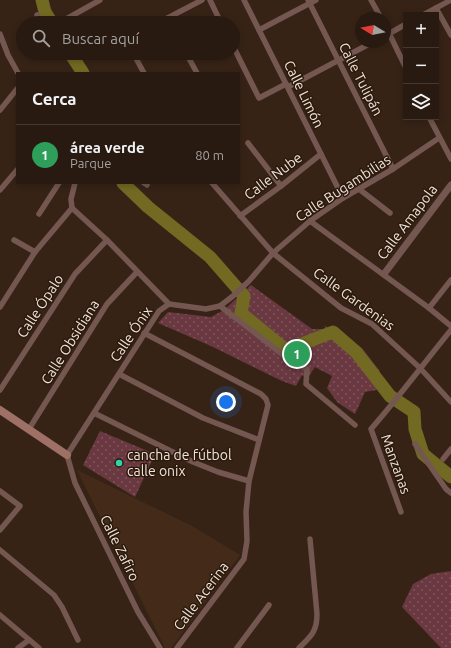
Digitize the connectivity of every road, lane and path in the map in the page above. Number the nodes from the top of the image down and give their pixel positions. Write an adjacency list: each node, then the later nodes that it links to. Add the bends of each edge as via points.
1 (100, 0): 12 (street)
2 (202, 0): 13 (street)
3 (210, 0): 14 (street)
4 (244, 0): 16 (street, Calle Limón)
5 (316, 0): 8 (street)
6 (371, 0): 10 (street)
7 (451, 0): 9 (street)
8 (309, 2): 16 (street); 25 (street, Calle Tulipán)
9 (436, 8): 11 (street); 19 (street)
10 (378, 12)
11 (429, 12)
12 (71, 16)
13 (176, 16)
14 (218, 16)
15 (403, 26): 17 (street)
16 (259, 30): 30 (street, Calle Limón)
17 (391, 32)
18 (0, 34): 27 (street)
19 (451, 35)
20 (391, 41): 26 (street)
21 (362, 48): 25 (street)
22 (137, 60): 28 (street)
23 (190, 60): 29 (street)
24 (240, 60): 30 (street, via 259,98)
25 (338, 61): 30 (street); 38 (street, Calle Tulipán)
26 (403, 63)
27 (17, 72)
28 (143, 72)
29 (196, 72)
30 (287, 85): 36 (street, Calle Limón)
31 (16, 90): 32 (street)
32 (0, 110)
33 (430, 120): 34 (street)
34 (439, 138): 37 (street); 38 (street, Calle Bugambilias)
35 (248, 143): 43 (street)
36 (321, 154): 43 (street, Calle Nube); 47 (street, Calle Limón)
37 (451, 159)
38 (393, 169): 45 (street, Calle Bugambilias)
39 (16, 171): 46 (street)
40 (59, 184): 50 (street)
41 (75, 184): 48 (street, via 71,199)
42 (213, 184): 51 (street, Calle Gardenias)
43 (281, 186): 51 (street, Calle Nube)
44 (451, 186): 58 (street, Calle Amapola)
45 (359, 189): 47 (street, Calle Bugambilias); 49 (street)
46 (0, 190)
47 (343, 198): 52 (street, Calle Bugambilias)
48 (72, 208): 54 (street); 55 (street)
49 (390, 213)
50 (39, 214)
51 (240, 216): 56 (street, Calle Gardenias)
52 (310, 221): 56 (street, Calle Bugambilias); 58 (street)
53 (14, 240): 55 (street)
54 (107, 240): 57 (street); 69 (street, Calle Ópalo, via 75,274)
55 (35, 252): 62 (street)
56 (273, 253): 61 (street, Calle Bugambilias, via 249,281); 67 (street, Calle Gardenias, via 341,308 372,324)
57 (137, 272): 60 (street); 74 (street, Calle Obsidiana, via 107,304)
58 (384, 274): 63 (street)
59 (451, 280): 63 (street)
60 (169, 304): 61 (street, Calle Ónix, via 206,309); 66 (street, Calle Ónix, via 159,311)
61 (220, 306): 73 (street, via 291,361 307,369 306,384)
62 (0, 307)
63 (429, 308): 64 (street)
64 (451, 326)
65 (451, 330): 67 (street)
66 (144, 334): 68 (street, Calle Ónix); 75 (street, via 261,394 268,405)
67 (420, 368): 70 (street, Calle Gardenias); 83 (street, Manzanas, via 371,429)
68 (119, 374): 72 (street, Calle Ónix); 75 (street, via 203,418)
69 (0, 390)
70 (451, 402)
71 (0, 410): 74 (main road)
72 (94, 413): 78 (street, Calle Ónix); 80 (street, via 193,462)
73 (355, 424)
74 (29, 429): 78 (main road)
75 (259, 440): 80 (street)
76 (415, 444): 82 (street)
77 (451, 449): 79 (street)
78 (67, 455): 93 (street, Calle Zafiro, via 78,490 138,612)
79 (443, 459)
80 (249, 481): 94 (street, Calle Acerina, via 244,559)
81 (0, 491): 84 (street, via 20,506)
82 (451, 494)
83 (400, 512)
84 (0, 530)
85 (310, 540): 96 (street, via 317,626)
86 (0, 550): 90 (street, via 54,595)
87 (269, 605): 95 (street)
88 (0, 615): 89 (street)
89 (29, 640): 91 (street); 92 (street)
90 (78, 640)
91 (18, 648)
92 (38, 648)
93 (160, 648)
94 (177, 648)
95 (237, 648)
96 (299, 648)

